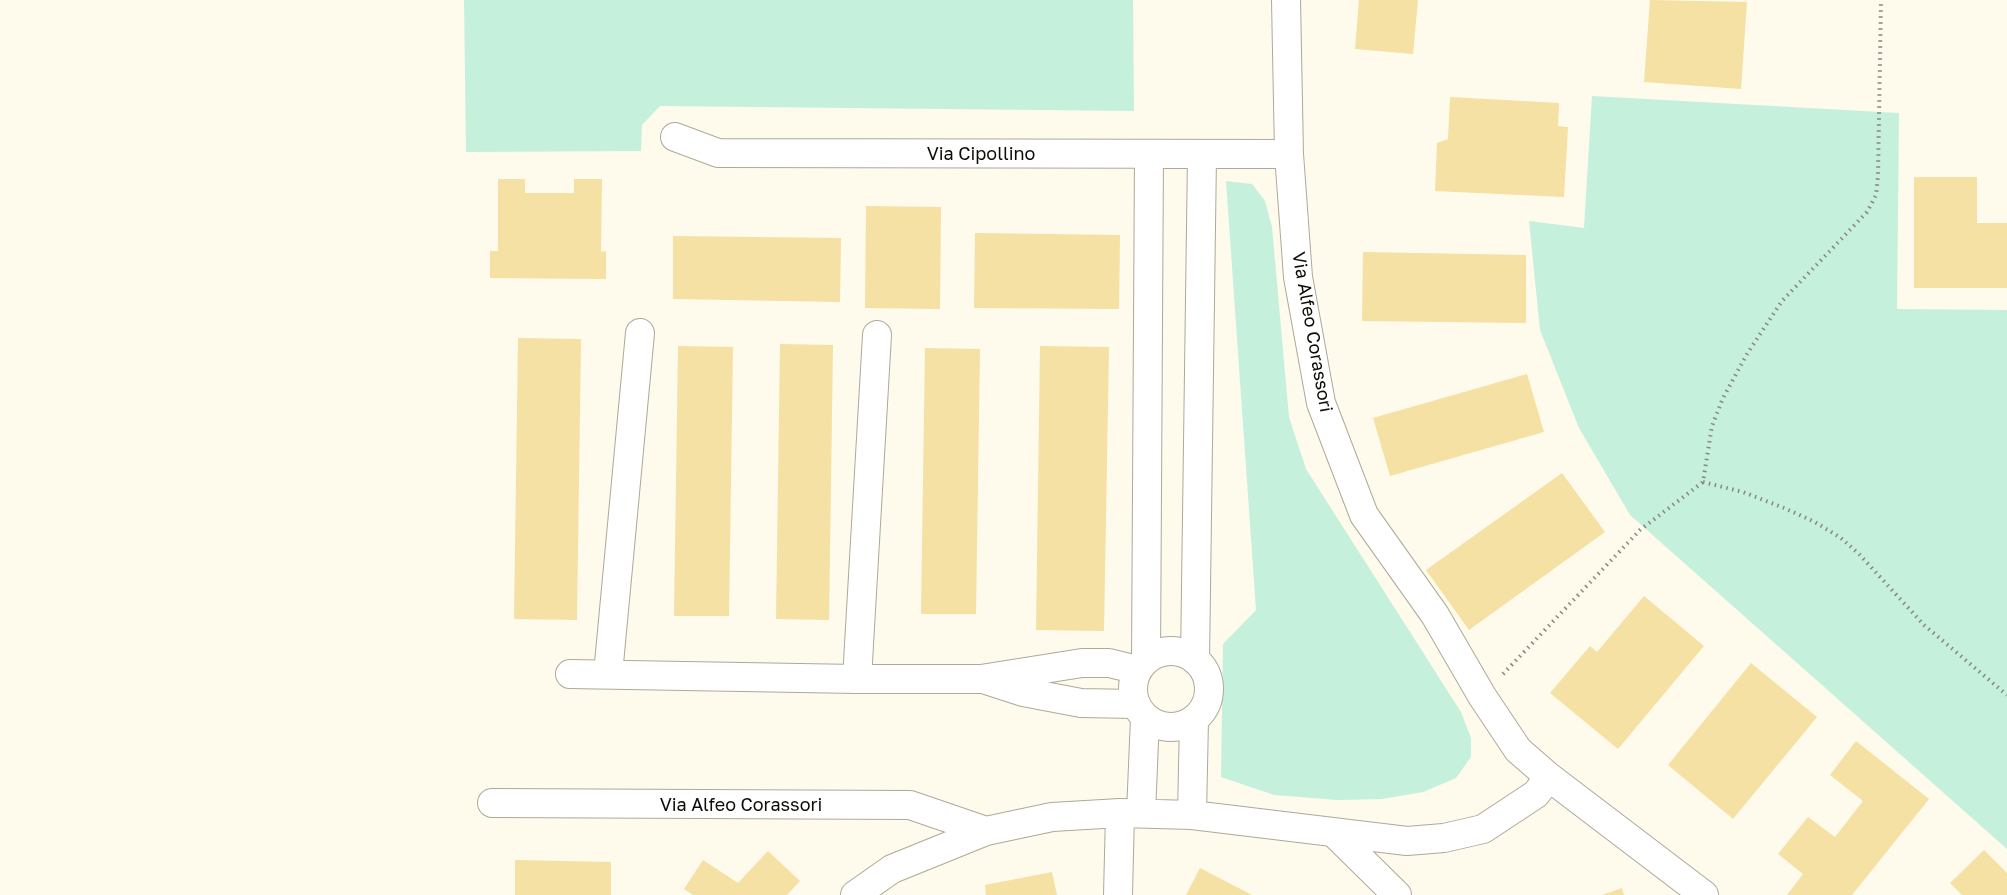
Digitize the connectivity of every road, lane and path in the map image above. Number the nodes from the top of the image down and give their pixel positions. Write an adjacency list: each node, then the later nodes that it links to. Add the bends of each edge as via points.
1 (1286, 0): 5 (street, Via Alfeo Corassori)
2 (1881, 0): 9 (path, via 1876,195 1867,212 1782,301 1747,354 1712,426)
3 (675, 136): 4 (street, Via Cipollino, via 718,153)
4 (1149, 154): 6 (street, Via Cipollino); 11 (street)
5 (1289, 154): 6 (street, Via Cipollino); 17 (street, Via Alfeo Corassori, via 1298,276 1321,403 1364,515 1436,615)
6 (1202, 155): 10 (street)
7 (640, 333): 13 (street)
8 (877, 335): 14 (street)
9 (1703, 482): 16 (path, via 1784,508 1841,538 1924,625); 17 (path, via 1640,530)
10 (1196, 660): 11 (street, via 1176,651 1155,654); 19 (street, via 1209,690 1207,701)
11 (1142, 665): 15 (street, via 1082,663); 18 (street, via 1133,681 1132,693)
12 (570, 674): 13 (street)
13 (608, 674): 14 (street)
14 (857, 679): 15 (street)
15 (981, 679): 18 (street, via 1023,692)
16 (2007, 695)
17 (1482, 696): 20 (street, Via Alfeo Corassori, via 1518,750)
18 (1140, 711): 19 (street, via 1153,724 1164,727 1175,728); 22 (street)
19 (1194, 720): 23 (street)
20 (1549, 777): 25 (street, via 1536,794 1483,830 1407,841); 29 (street, Via Alfeo Corassori)
21 (492, 803): 24 (street, Via Alfeo Corassori, via 910,805)
22 (1130, 813): 23 (street); 24 (street, via 1052,817); 27 (street)
23 (1192, 815): 25 (street)
24 (986, 831): 26 (street, via 892,869)
25 (1334, 832): 28 (street)
26 (855, 895)
27 (1118, 895)
28 (1397, 895)
29 (1704, 895)

